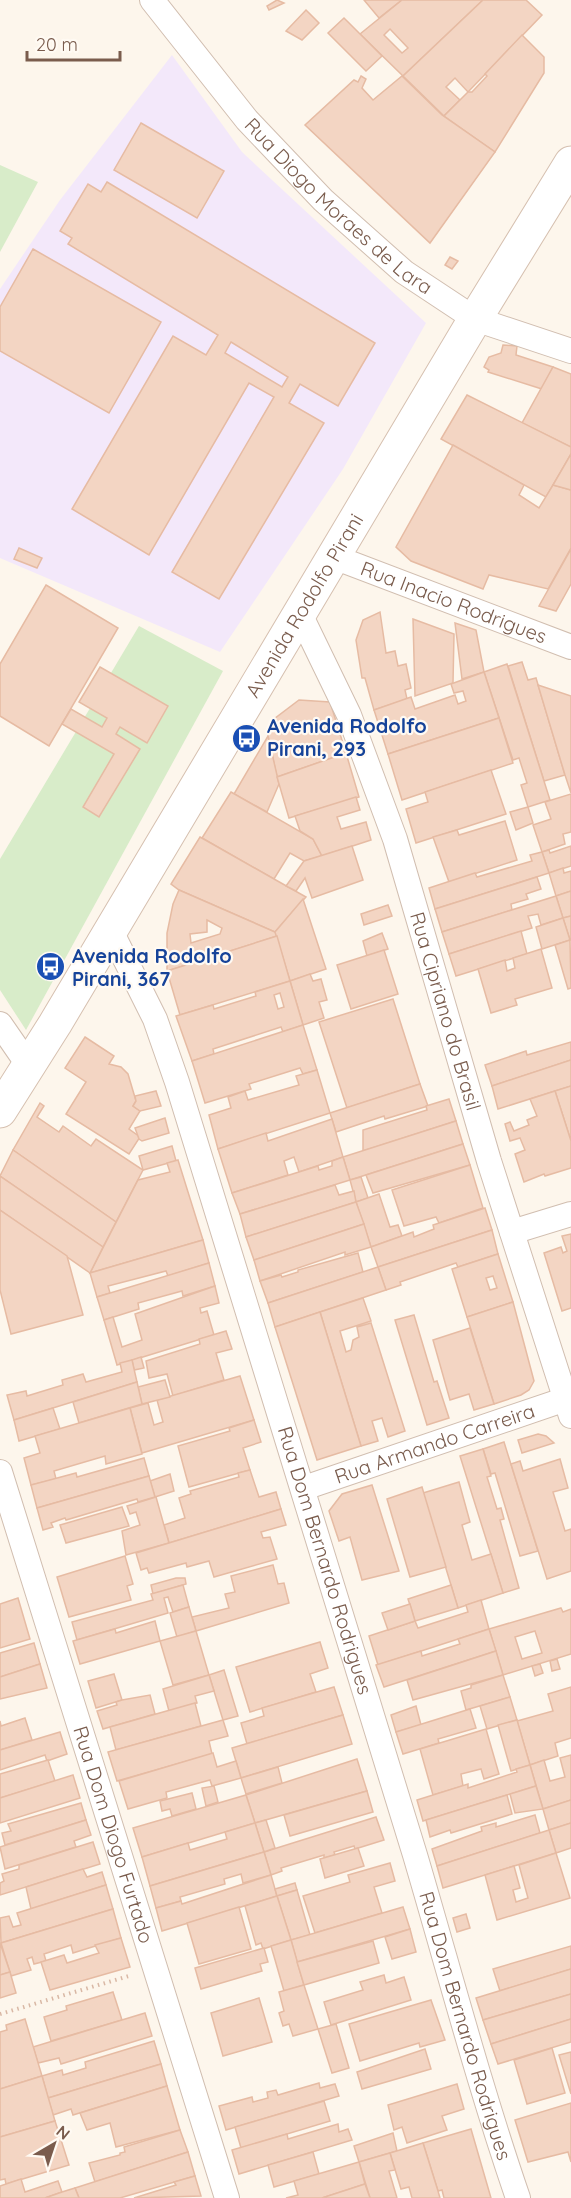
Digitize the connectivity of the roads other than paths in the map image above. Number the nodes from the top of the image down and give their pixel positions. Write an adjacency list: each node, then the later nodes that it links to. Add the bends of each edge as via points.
1 (152, 0): 3 (street, Rua Diogo Moraes de Lara, via 247,120 323,200 404,272)
2 (571, 164): 3 (main road, Avenida Rodolfo Pirani)
3 (475, 319): 4 (street, Rua Diogo Moraes de Lara); 5 (main road, Avenida Rodolfo Pirani)
4 (571, 351)
5 (334, 557): 6 (main road, Avenida Rodolfo Pirani); 7 (street, Rua Inacio Rodrigues)
6 (300, 614): 8 (main road, Avenida Rodolfo Pirani); 13 (street, Rua Cipriano do Brasil, via 349,715 395,839)
7 (571, 647)
8 (111, 931): 10 (main road, Avenida Rodolfo Pirani); 16 (street, Rua Dom Bernardo Rodrigues, via 155,1019 177,1082)
9 (0, 1024): 10 (street)
10 (29, 1066): 11 (main road, Avenida Rodolfo Pirani)
11 (0, 1111)
12 (571, 1214): 13 (street)
13 (512, 1232): 14 (street, Rua Cipriano do Brasil)
14 (568, 1407): 16 (street, Rua Armando Carreira)
15 (0, 1472): 17 (street, Rua Dom Diogo Furtado)
16 (304, 1488): 18 (street, Rua Dom Bernardo Rodrigues, via 493,2126)
17 (227, 2198)
18 (518, 2198)

